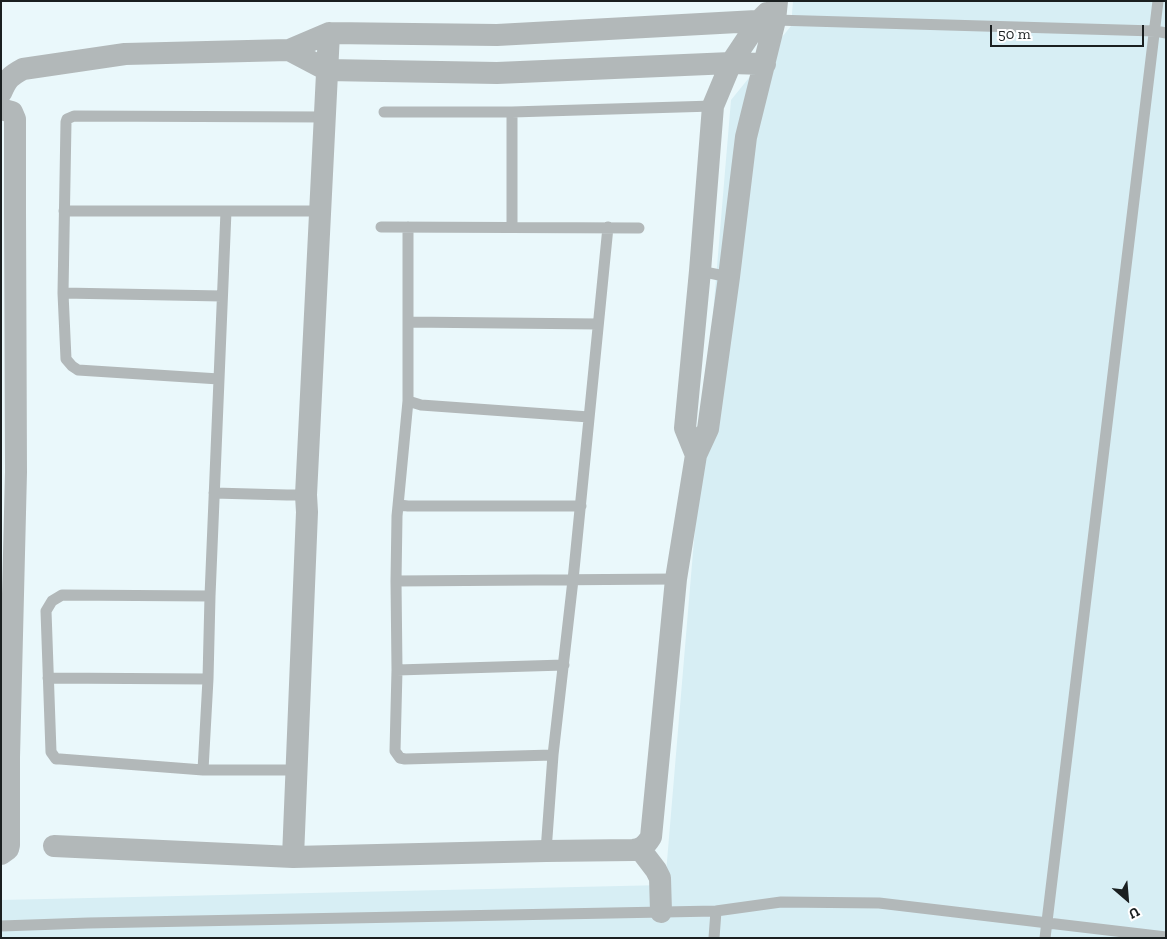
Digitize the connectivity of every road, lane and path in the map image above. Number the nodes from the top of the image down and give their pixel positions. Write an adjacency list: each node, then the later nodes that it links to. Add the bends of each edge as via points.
1 (1158, 1): 3 (lane)
2 (772, 11): 3 (lane); 5 (street); 7 (street); 8 (street)
3 (1160, 32): 60 (lane)
4 (329, 33): 5 (street); 6 (street); 9 (street)
5 (497, 35): 10 (street)
6 (289, 50): 9 (street); 11 (street, via 125,54 23,69)
7 (731, 63): 8 (street); 10 (street); 12 (street)
8 (765, 64): 27 (street, via 746,137)
9 (327, 70): 10 (street); 16 (street)
10 (497, 73)
11 (3, 85)
12 (713, 106): 15 (lane); 26 (street)
13 (1, 109): 17 (street, via 12,112 15,119)
14 (384, 112): 15 (lane)
15 (512, 112): 23 (lane)
16 (325, 117): 18 (lane, via 74,116 66,122); 20 (street)
17 (8, 211): 36 (street)
18 (64, 211): 19 (lane); 28 (lane)
19 (226, 211): 20 (lane); 29 (lane)
20 (320, 211): 38 (street)
21 (381, 227): 22 (lane)
22 (408, 227): 23 (lane); 30 (lane)
23 (512, 227): 24 (lane)
24 (608, 228): 25 (lane); 31 (lane)
25 (639, 228)
26 (700, 271): 27 (lane); 35 (street, via 685,428)
27 (729, 277): 35 (street, via 708,429)
28 (63, 293): 29 (lane); 32 (lane, via 66,359 78,370)
29 (222, 296): 32 (lane)
30 (408, 322): 31 (lane); 33 (lane)
31 (598, 324): 34 (lane)
32 (219, 380): 37 (lane)
33 (408, 401): 34 (lane, via 421,405); 39 (lane)
34 (589, 417): 40 (lane)
35 (696, 455): 41 (street)
36 (9, 471): 50 (street)
37 (214, 492): 38 (lane); 44 (lane)
38 (306, 495): 52 (street)
39 (399, 505): 40 (lane); 43 (lane)
40 (580, 506): 42 (lane)
41 (676, 579): 42 (lane); 54 (street, via 651,837)
42 (573, 580): 43 (lane); 45 (lane)
43 (396, 582): 46 (lane)
44 (210, 596): 47 (lane, via 62,595 46,611); 48 (lane)
45 (564, 665): 46 (lane); 49 (lane)
46 (398, 670): 49 (lane, via 394,752 400,758)
47 (48, 678): 48 (lane); 51 (lane, via 51,752 56,759)
48 (208, 679): 51 (lane)
49 (553, 755): 55 (lane)
50 (5, 757): 56 (street, via 9,845)
51 (203, 770): 52 (lane)
52 (296, 770): 57 (street)
53 (54, 846): 57 (street)
54 (640, 849): 55 (street); 59 (street, via 660,878)
55 (546, 851): 57 (street)
56 (1, 854)
57 (293, 857)
58 (716, 911): 59 (lane); 60 (lane, via 781,902 879,902); 63 (lane)
59 (661, 912): 61 (lane)
60 (1046, 923): 62 (lane); 64 (lane)
61 (1, 926)
62 (1166, 937)
63 (714, 938)
64 (1045, 938)

